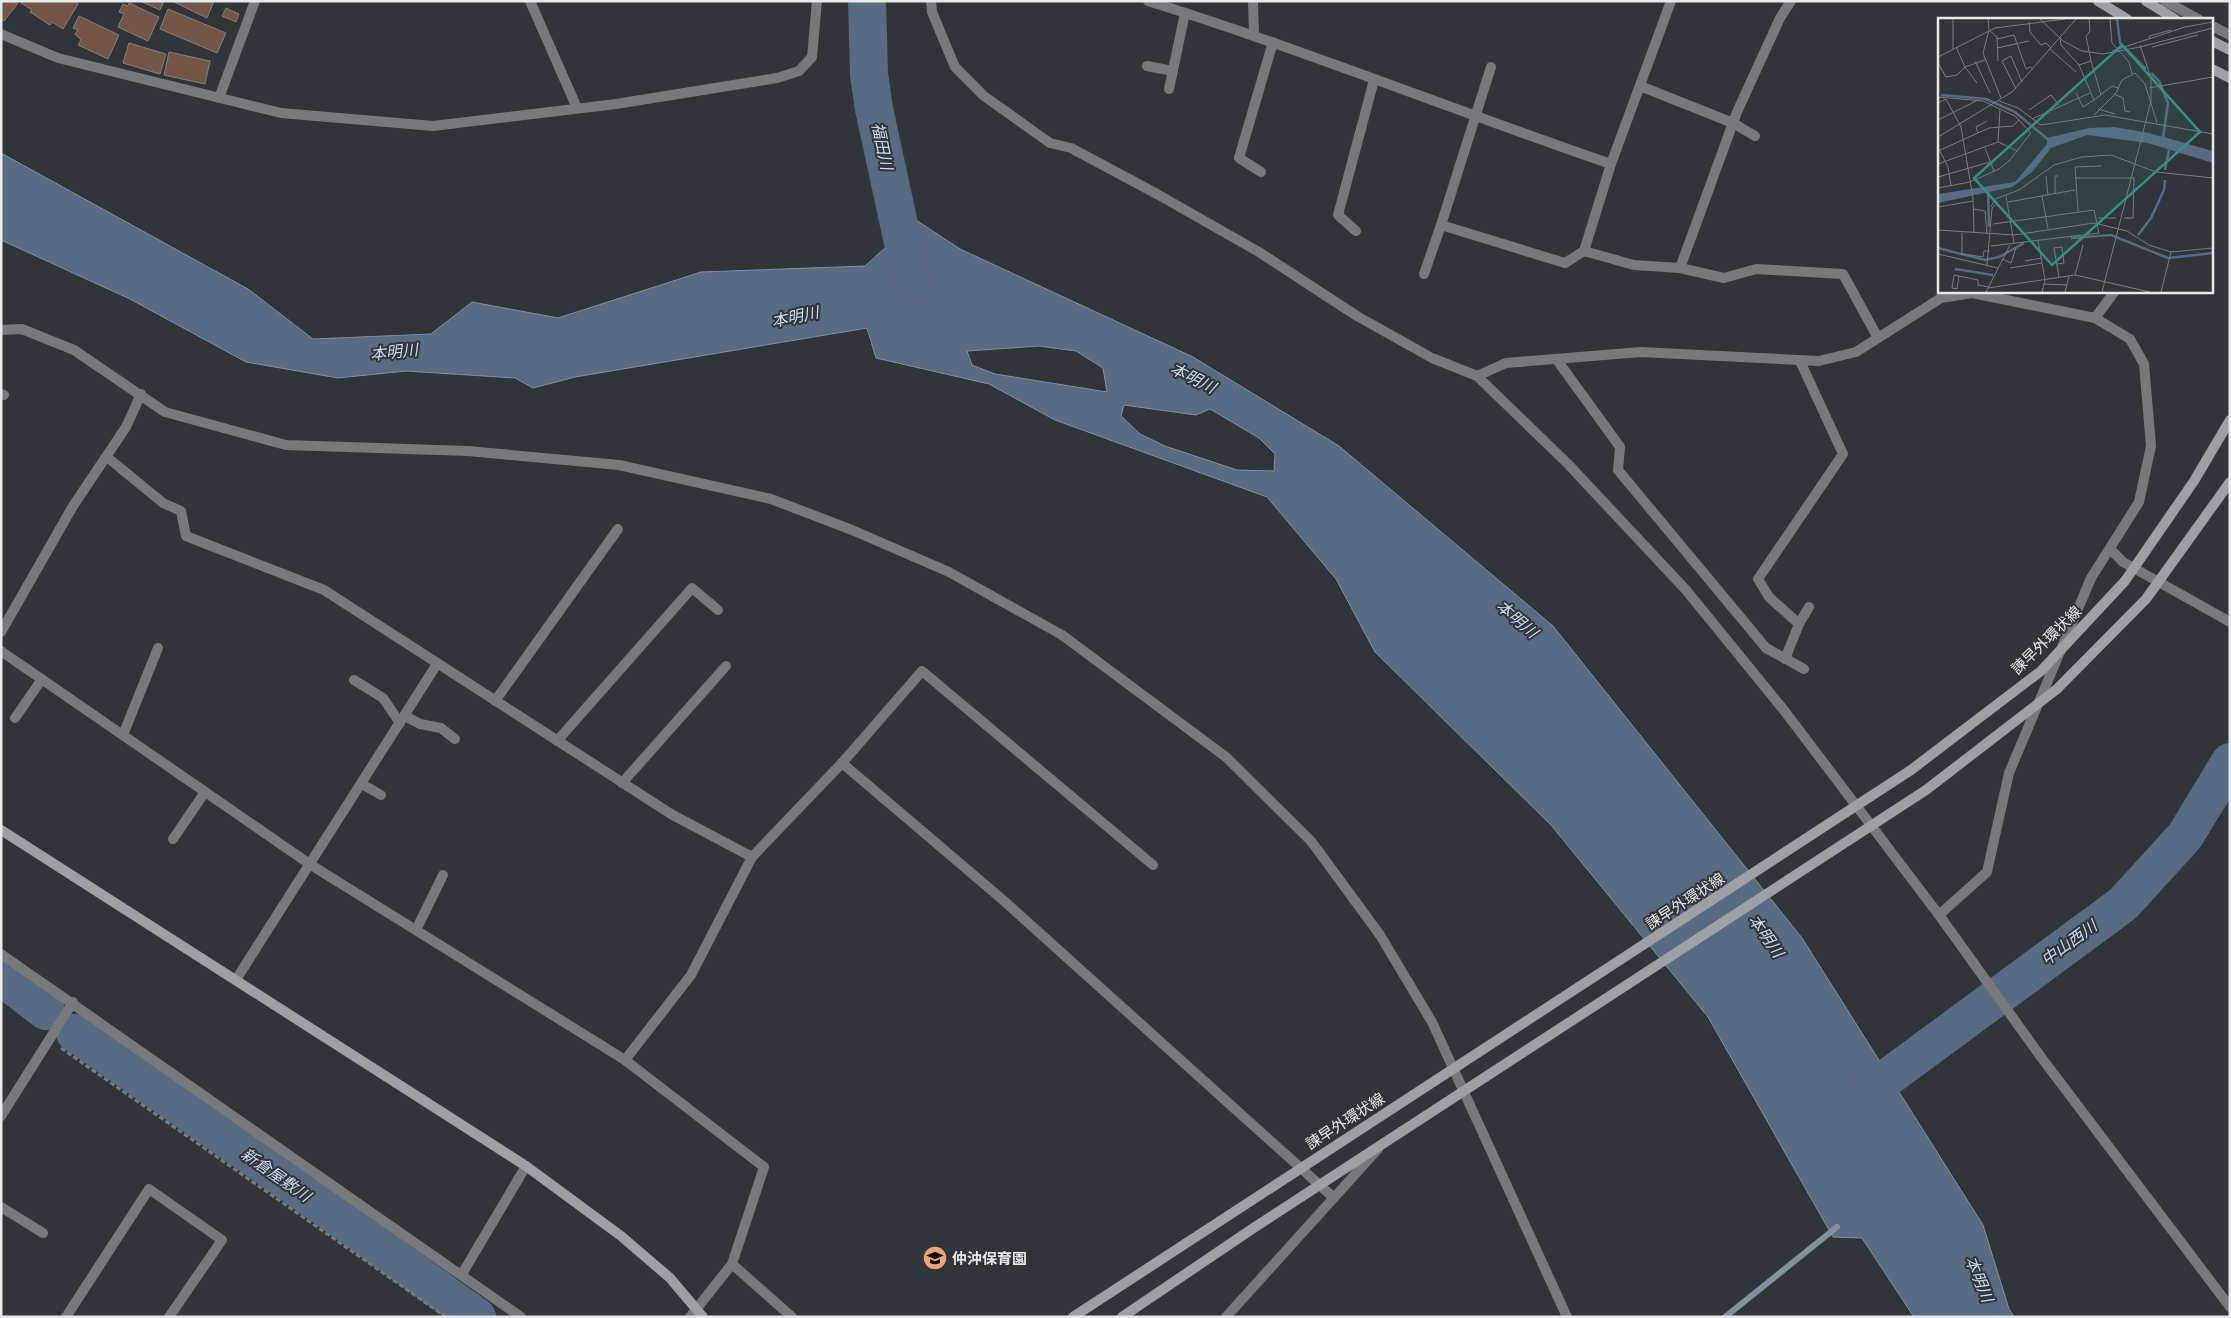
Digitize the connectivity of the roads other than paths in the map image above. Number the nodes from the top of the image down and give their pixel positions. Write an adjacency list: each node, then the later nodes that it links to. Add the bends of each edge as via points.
1 (255, 1): 33 (street)
2 (530, 1): 34 (street)
3 (817, 1): 34 (street, via 812,57 799,71 777,78 695,92)
4 (930, 1): 51 (street, via 955,67 984,96 1050,143 1071,148 1149,190 1259,252 1357,316 1432,358)
5 (1148, 1): 13 (street)
6 (1253, 1): 20 (street)
7 (1671, 1): 31 (street)
8 (1791, 1): 36 (street, via 1780,18)
9 (2098, 1): 14 (main road)
10 (2146, 1): 16 (main road)
11 (2159, 1): 15 (street)
12 (2165, 1): 17 (street)
13 (1185, 13): 20 (street); 28 (street)
14 (2125, 18)
15 (2161, 18)
16 (2173, 18)
17 (2196, 18)
18 (2214, 27): 21 (street)
19 (1, 34): 33 (street, via 58,58)
20 (1254, 35): 22 (street)
21 (2230, 36)
22 (1273, 42): 30 (street); 39 (street, via 1239,158)
23 (2214, 42): 24 (main road)
24 (2230, 50)
25 (1147, 66): 28 (street)
26 (1491, 66): 35 (street)
27 (2214, 70): 29 (main road)
28 (1173, 71): 32 (street)
29 (2230, 78)
30 (1374, 80): 35 (street); 41 (street, via 1338,215)
31 (1640, 86): 36 (street); 38 (street)
32 (1169, 89)
33 (219, 98): 34 (street, via 281,112 433,126)
34 (576, 108)
35 (1476, 118): 38 (street); 40 (street)
36 (1733, 123): 37 (street); 43 (street)
37 (1755, 136)
38 (1611, 164): 42 (street)
39 (1261, 172)
40 (1441, 224): 42 (street, via 1565,263); 44 (street)
41 (1356, 231)
42 (1584, 250): 43 (street, via 1634,265)
43 (1680, 268): 48 (street, via 1724,278 1756,269 1844,274)
44 (1424, 274)
45 (2114, 292): 46 (street)
46 (2095, 318): 48 (street, via 1972,293 1941,298); 57 (street, via 2130,339 2144,364 2151,446 2139,502)
47 (1, 330): 52 (street, via 22,329 74,350)
48 (1878, 338): 50 (street, via 1856,352 1819,361)
49 (1557, 360): 50 (street, via 1641,352); 51 (street, via 1506,363); 65 (street, via 1620,446 1618,470 1766,648)
50 (1800, 361): 61 (street, via 1843,454 1758,579 1768,597)
51 (1477, 376): 88 (street, via 1568,464 1692,597 1783,709)
52 (141, 394): 54 (street, via 126,428); 112 (street, via 165,412 286,445 468,451 619,464 770,499 949,572 1062,635 1226,757 1311,841 1380,935 1432,1022)
53 (2230, 420): 109 (main road, 諫早外環状線, via 2194,481 2125,581 2041,671 1911,770)
54 (106, 457): 62 (street, via 73,506); 66 (street, via 163,503 181,511 186,536 324,590)
55 (2230, 482): 110 (main road, via 2146,599 2057,689 1926,790)
56 (618, 529): 71 (street)
57 (2111, 550): 60 (street, via 2123,562); 88 (street, via 2091,578 2009,773 1987,872)
58 (1809, 607): 61 (street)
59 (718, 610): 76 (street, via 692,588)
60 (2230, 622)
61 (1798, 624): 65 (street)
62 (1, 632)
63 (158, 648): 74 (street)
64 (1, 651): 69 (street)
65 (1785, 659): 68 (street)
66 (437, 664): 71 (street); 73 (street)
67 (726, 666): 78 (street)
68 (1804, 669)
69 (42, 679): 72 (street); 74 (street)
70 (354, 680): 73 (street, via 383,698)
71 (495, 701): 76 (street)
72 (15, 718)
73 (402, 720): 75 (street, via 441,728); 79 (street)
74 (122, 735): 80 (street)
75 (455, 740)
76 (557, 741): 78 (street)
77 (842, 763): 84 (street); 86 (street, via 922,670); 97 (street, via 1003,900)
78 (622, 783): 84 (street, via 671,814)
79 (362, 784): 81 (street); 85 (street)
80 (205, 792): 83 (street); 85 (street)
81 (381, 795)
82 (1, 830): 91 (main road)
83 (173, 840)
84 (752, 857): 93 (street, via 691,975)
85 (311, 865): 89 (street); 91 (street)
86 (1153, 865)
87 (443, 875): 89 (street)
88 (1939, 915): 102 (street, via 2041,1057)
89 (416, 930): 93 (street)
90 (1, 954): 92 (street)
91 (237, 978): 96 (main road)
92 (73, 1002): 94 (street); 101 (street)
93 (625, 1060): 100 (street, via 764,1167)
94 (1, 1116)
95 (1389, 1137): 97 (street)
96 (526, 1166): 101 (street); 103 (main road, via 670,1278)
97 (1334, 1198): 111 (street)
98 (1, 1207): 99 (street)
99 (43, 1233)
100 (732, 1264): 103 (street); 108 (street)
101 (462, 1274): 106 (street)
102 (2230, 1307)
103 (693, 1312): 107 (main road)
104 (66, 1317): 105 (street, via 149,1189 222,1240)
105 (169, 1317)
106 (521, 1317)
107 (703, 1317)
108 (792, 1317)
109 (1073, 1317)
110 (1122, 1317)
111 (1226, 1317)
112 (1567, 1317)

